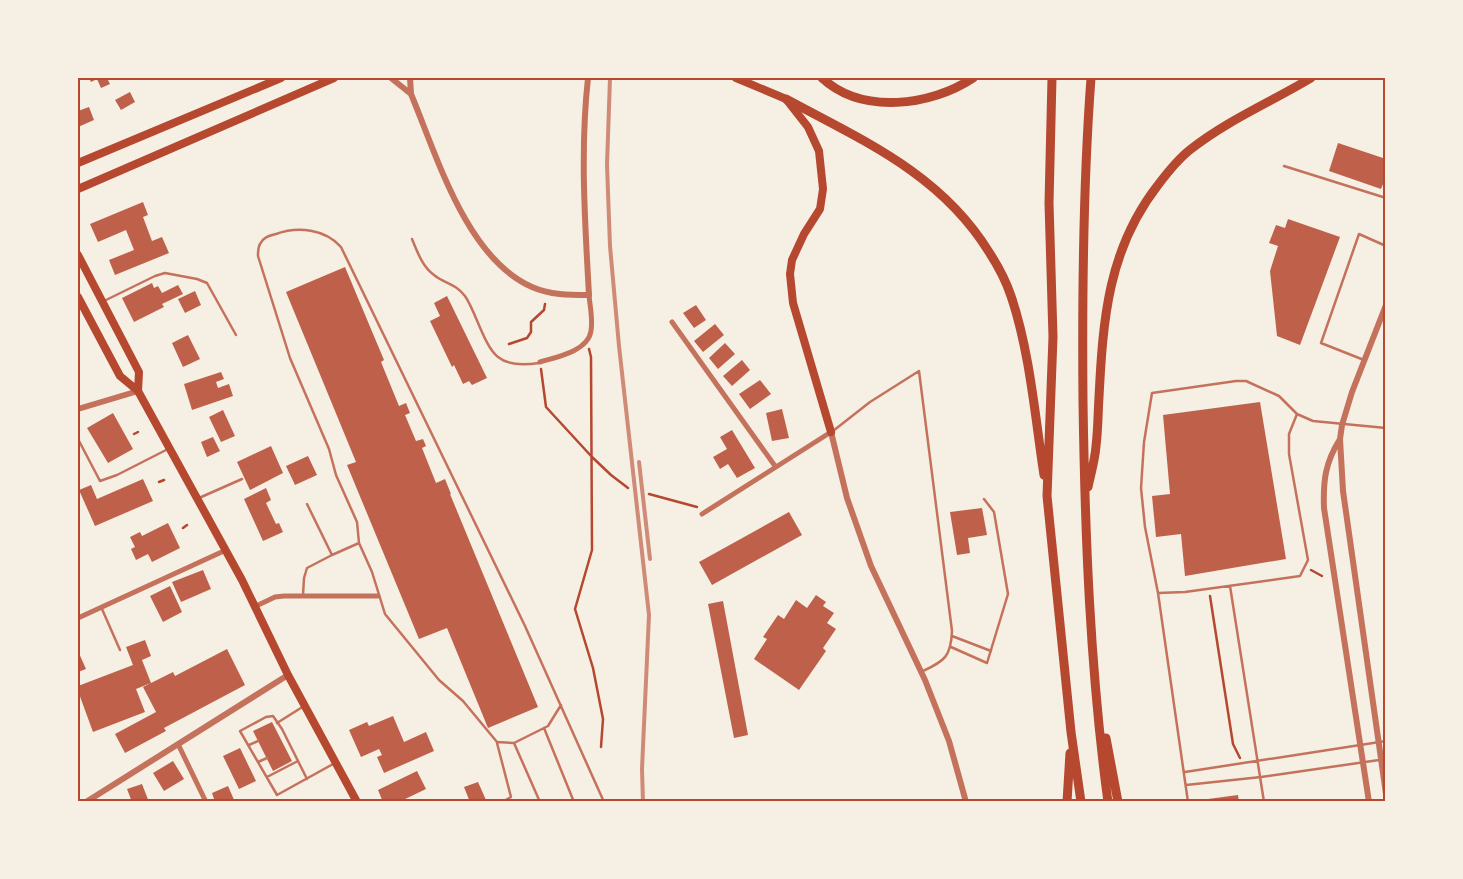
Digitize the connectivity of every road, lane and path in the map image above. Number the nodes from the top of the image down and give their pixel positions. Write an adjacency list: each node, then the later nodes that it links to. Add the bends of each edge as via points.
1 (281, 78): 14 (main road)
2 (334, 78): 16 (main road)
3 (391, 78): 12 (street)
4 (410, 78): 12 (street)
5 (588, 78): 21 (street, via 583,160)
6 (736, 78): 13 (main road)
7 (822, 78): 8 (highway, via 864,99 906,102 939,94)
8 (973, 78)
9 (1052, 78): 50 (highway, via 1049,203 1052,337)
10 (1091, 78): 54 (highway, via 1082,306)
11 (1311, 78): 54 (highway, via 1232,121 1189,151 1162,180 1135,219 1111,284 1102,342 1096,446)
12 (412, 94): 21 (street, via 458,206 492,257 518,280 533,288 561,295)
13 (786, 99): 38 (main road, via 808,127 819,151 823,189 820,208 792,260 790,274 793,303); 50 (highway, via 927,180 977,232 1000,269 1023,337)
14 (78, 163)
15 (1284, 166): 17 (lane)
16 (78, 189)
17 (1386, 198)
18 (412, 239): 31 (lane, via 421,260 433,275 449,282 464,296 497,357 516,364)
19 (1386, 246): 30 (lane, via 1359,234 1321,343)
20 (78, 255): 23 (main road)
21 (589, 295): 28 (street, via 592,320)
22 (78, 297): 32 (main road, via 120,376)
23 (102, 302): 27 (lane, via 165,273 196,278 207,284); 32 (main road, via 139,372)
24 (545, 304): 29 (path, via 544,310 531,322 527,338)
25 (1386, 305): 30 (street)
26 (672, 322): 44 (street)
27 (236, 335)
28 (587, 340): 31 (street, via 566,354); 43 (path, via 591,357)
29 (510, 344)
30 (1364, 360): 35 (street)
31 (540, 362): 43 (path, via 546,407)
32 (138, 391): 33 (street); 42 (main road)
33 (78, 409)
34 (1297, 414): 35 (lane, via 1313,421); 64 (lane, via 1289,434 1289,454 1308,560 1300,576); 65 (lane, via 1279,396 1246,380 1152,393 1141,488)
35 (1342, 425): 36 (lane); 41 (street)
36 (1386, 428)
37 (138, 432): 39 (path)
38 (831, 432): 44 (street); 72 (lane, via 919,371); 76 (street, via 847,498 871,566)
39 (134, 434)
40 (78, 439): 42 (lane, via 100,482)
41 (1340, 439): 88 (street, via 1344,500); 93 (street, via 1327,464 1324,508)
42 (169, 448): 51 (main road)
43 (592, 457): 48 (path); 95 (path, via 592,550 575,609 593,668 603,719)
44 (775, 466): 55 (street)
45 (242, 479): 51 (lane)
46 (164, 480): 47 (path)
47 (159, 482)
48 (628, 488)
49 (649, 494): 55 (path)
50 (1047, 496): 85 (highway)
51 (198, 499): 60 (main road)
52 (984, 499): 75 (lane, via 994,512 1008,594)
53 (307, 504): 61 (lane)
54 (1084, 507): 78 (highway)
55 (711, 508): 56 (street)
56 (702, 514)
57 (187, 525): 58 (path)
58 (183, 528)
59 (359, 543): 61 (lane); 67 (lane); 80 (lane, via 357,522 290,358 258,256 259,245 265,238 289,229 322,234 334,239 341,247)
60 (226, 550): 69 (street); 70 (main road)
61 (332, 555): 66 (lane, via 307,568)
62 (1312, 570): 63 (path)
63 (1322, 576)
64 (1230, 586): 65 (lane); 104 (lane)
65 (1158, 593): 105 (lane)
66 (303, 596): 67 (street); 70 (street, via 276,597)
67 (378, 596): 89 (lane, via 385,614 439,680)
68 (1210, 596): 100 (path, via 1233,744)
69 (101, 607): 71 (street); 74 (lane)
70 (254, 607): 77 (main road)
71 (78, 618)
72 (952, 636): 73 (lane); 75 (lane)
73 (951, 648): 75 (lane, via 987,663); 76 (lane, via 941,663)
74 (120, 650)
75 (991, 651)
76 (922, 672): 119 (street, via 949,741)
77 (288, 675): 79 (main road); 91 (street)
78 (1096, 690): 122 (highway); 123 (highway)
79 (305, 705): 81 (lane); 103 (main road)
80 (561, 705): 82 (lane); 118 (lane)
81 (277, 723): 83 (lane); 92 (lane, via 273,716 266,717 240,731)
82 (544, 728): 90 (lane); 117 (lane)
83 (282, 729): 84 (lane); 94 (lane)
84 (277, 731)
85 (1070, 732): 120 (highway); 121 (highway)
86 (1386, 740): 88 (lane)
87 (258, 741): 92 (lane)
88 (1377, 741): 93 (lane); 98 (street)
89 (497, 742): 90 (lane); 115 (lane, via 511,797)
90 (514, 743): 116 (lane)
91 (178, 744): 111 (street); 113 (street)
92 (249, 745): 102 (lane)
93 (1359, 745): 101 (street); 104 (lane)
94 (290, 746): 96 (lane); 99 (lane)
95 (602, 747)
96 (286, 748)
97 (267, 758): 102 (lane)
98 (1383, 759): 101 (lane); 110 (street)
99 (298, 761): 106 (lane); 108 (lane)
100 (1242, 761)
101 (1362, 761): 107 (lane); 126 (street)
102 (258, 762): 106 (lane)
103 (336, 762): 108 (lane); 114 (main road)
104 (1258, 762): 105 (lane); 107 (lane)
105 (1184, 772): 109 (lane)
106 (267, 777): 108 (lane, via 277,795)
107 (1261, 777): 109 (lane); 125 (lane)
108 (307, 779)
109 (1186, 785): 124 (lane)
110 (1386, 794)
111 (98, 798): 112 (street)
112 (86, 802)
113 (206, 802)
114 (357, 802)
115 (502, 802)
116 (540, 802)
117 (574, 802)
118 (604, 802)
119 (966, 802)
120 (1067, 802)
121 (1081, 802)
122 (1108, 802)
123 (1118, 802)
124 (1188, 802)
125 (1264, 802)
126 (1369, 802)

